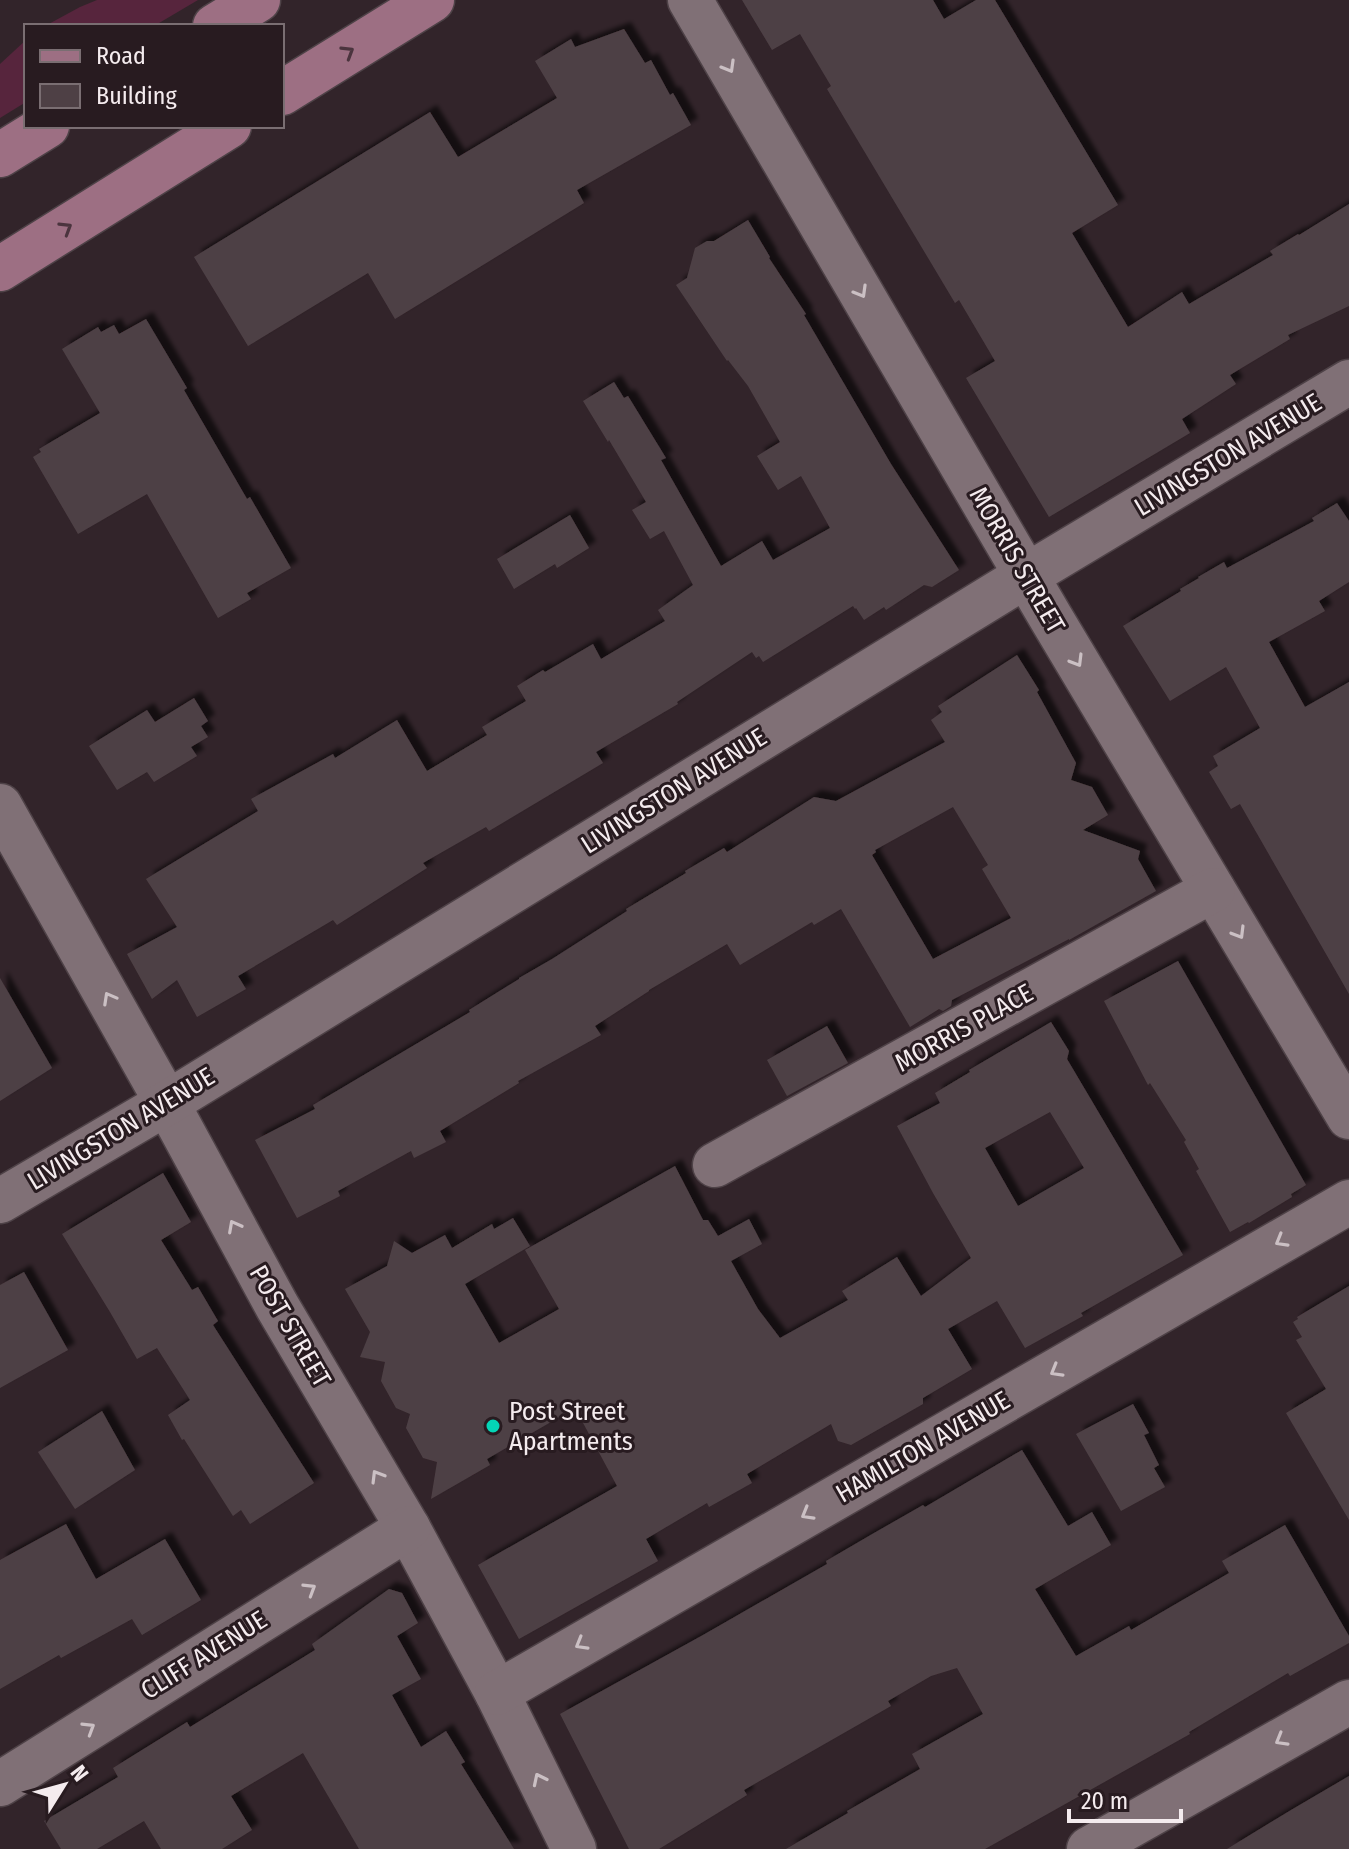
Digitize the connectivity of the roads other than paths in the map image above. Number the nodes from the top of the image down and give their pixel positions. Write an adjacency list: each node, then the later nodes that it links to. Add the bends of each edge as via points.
1 (258, 0): 4 (main road)
2 (432, 0): 5 (main road, one-way to 2)
3 (690, 0): 11 (street, MORRIS STREET, one-way to 11)
4 (218, 24)
5 (284, 92)
6 (44, 128): 8 (main road)
7 (226, 128): 9 (main road, one-way to 7)
8 (0, 155)
9 (0, 269)
10 (1349, 382): 11 (street, LIVINGSTON AVENUE)
11 (1026, 576): 13 (street, MORRIS STREET, one-way to 13); 14 (street, LIVINGSTON AVENUE)
12 (0, 806): 14 (street, POST STREET, one-way to 12)
13 (1213, 890): 15 (street, MORRIS STREET, one-way to 15); 16 (street, MORRIS PLACE)
14 (167, 1103): 17 (street, LIVINGSTON AVENUE); 19 (street, POST STREET, one-way to 14, via 277,1306)
15 (1349, 1117)
16 (715, 1165)
17 (0, 1201)
18 (1349, 1202): 20 (street, HAMILTON AVENUE, one-way to 20)
19 (408, 1528): 20 (street, POST STREET); 22 (street, CLIFF AVENUE, one-way to 19)
20 (497, 1693): 23 (street, POST STREET, one-way to 20)
21 (1349, 1702): 24 (street, one-way to 24)
22 (0, 1784)
23 (574, 1849)
24 (1089, 1849)

